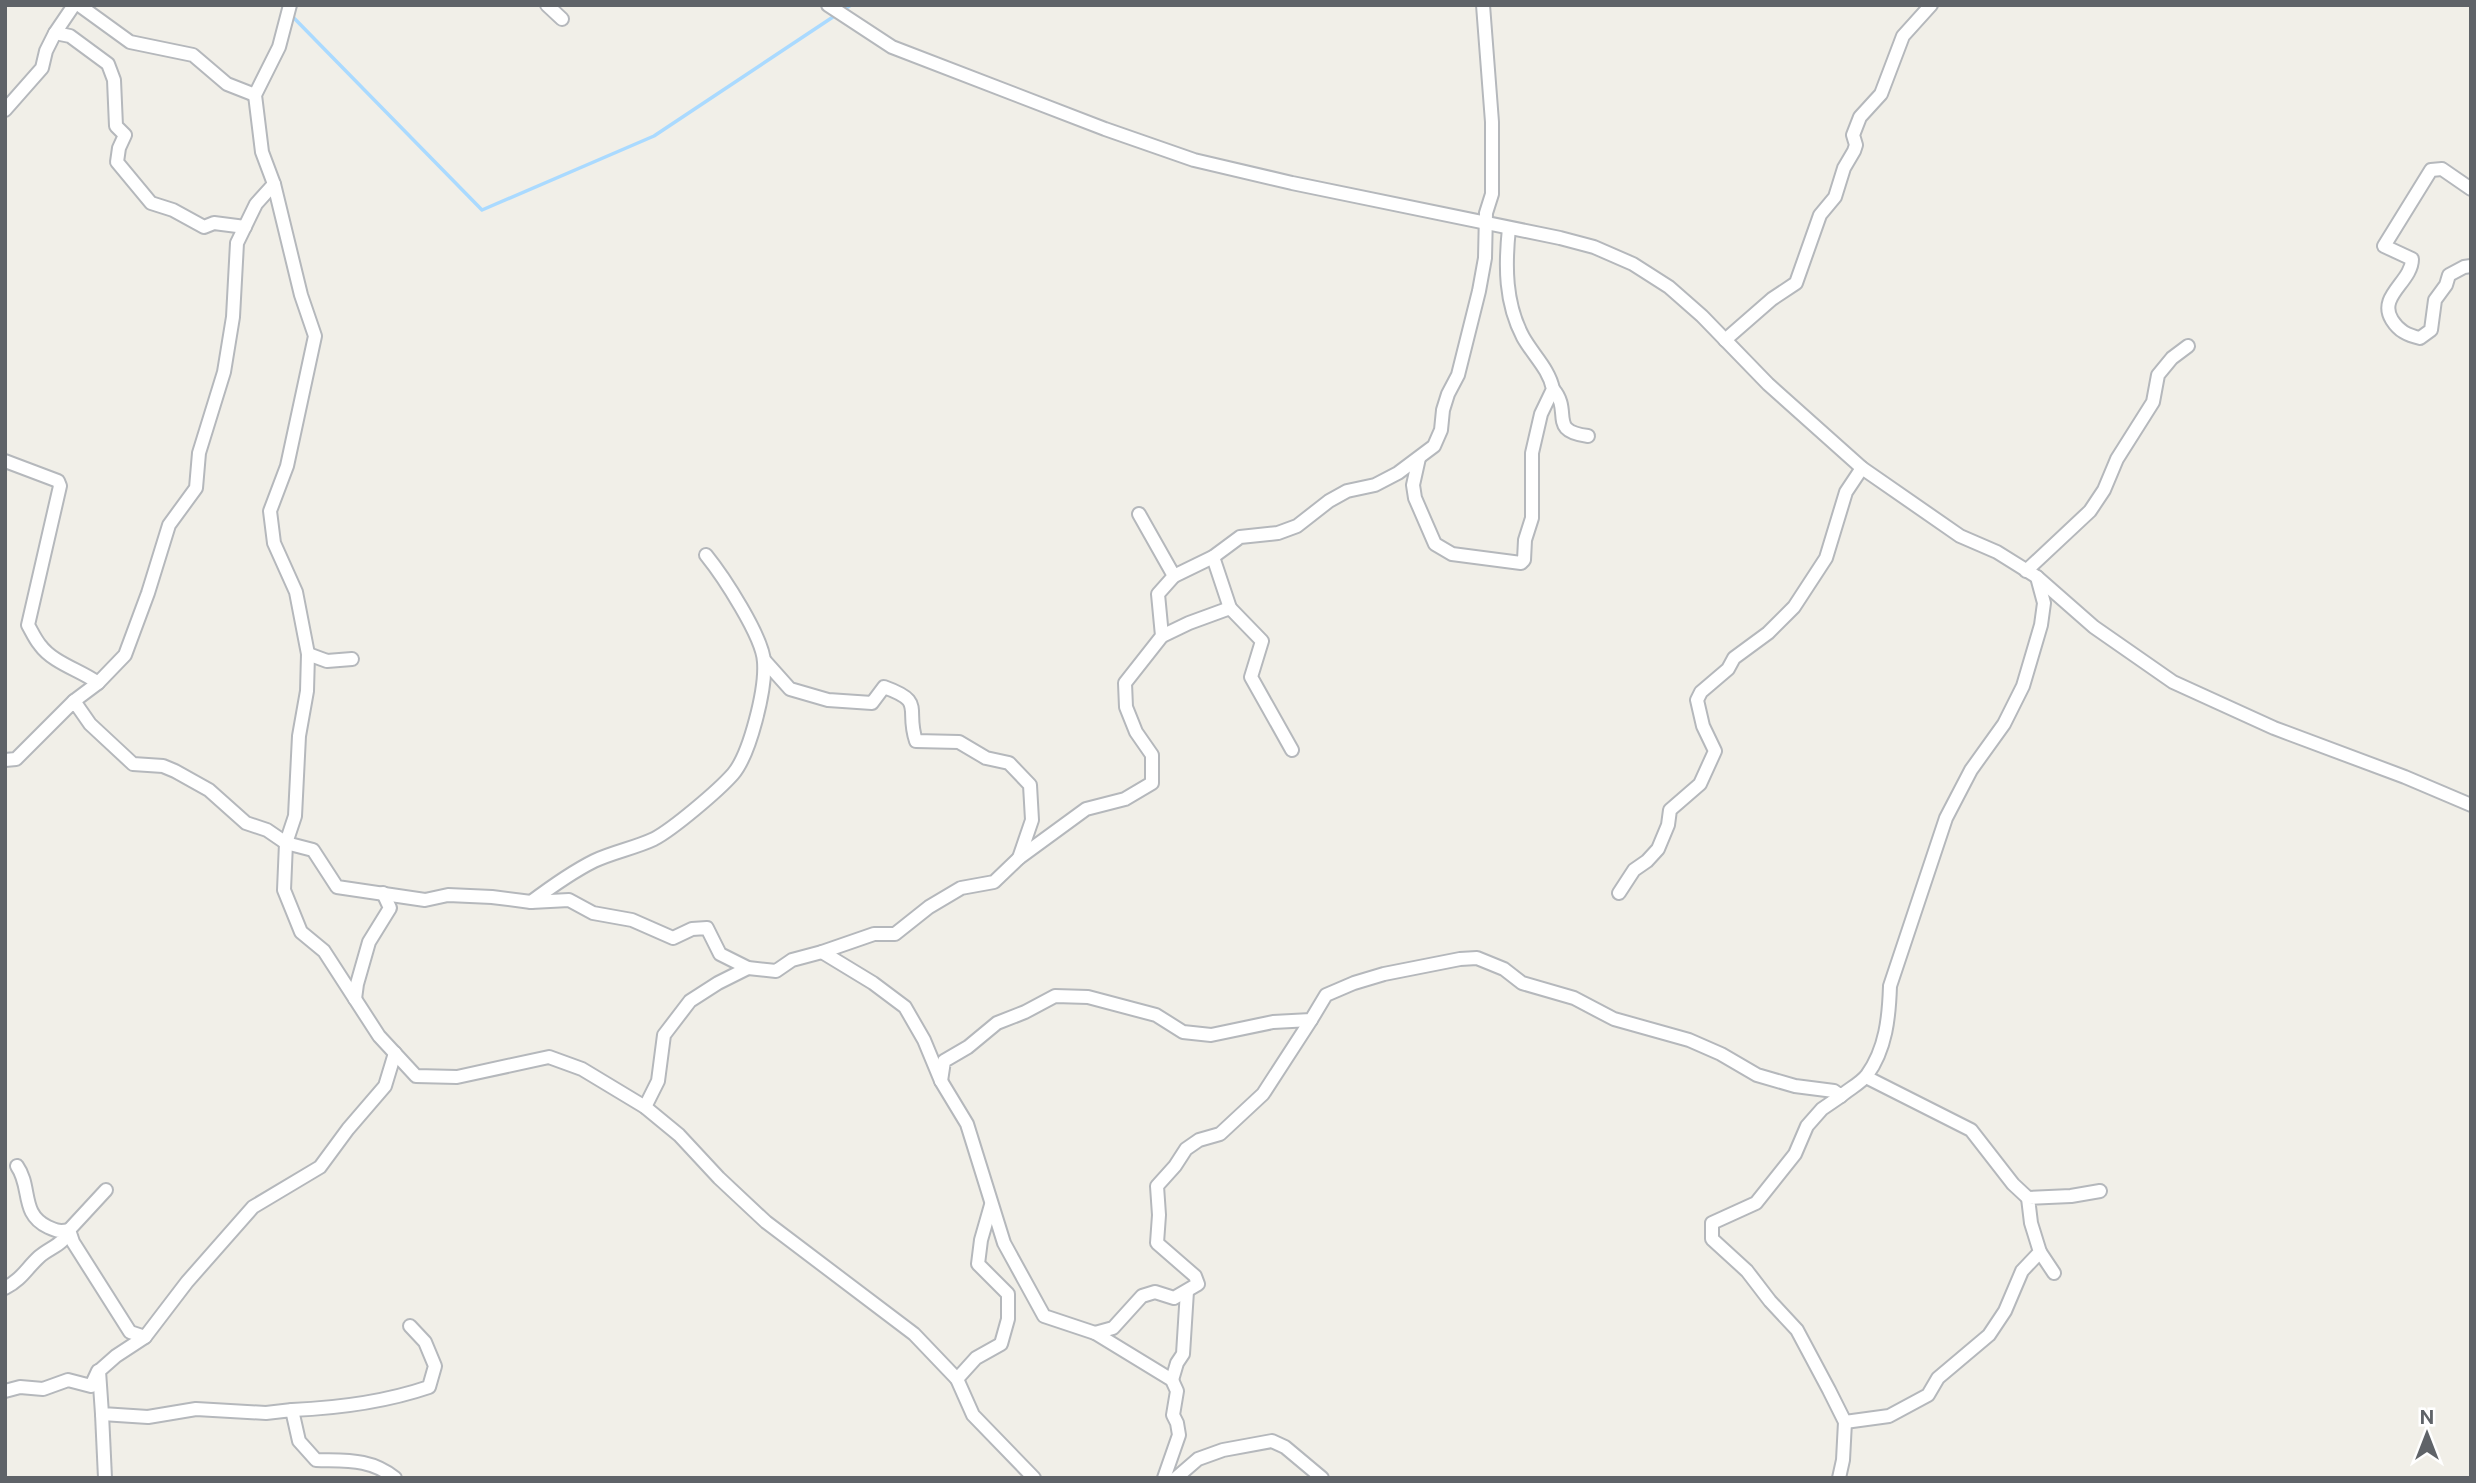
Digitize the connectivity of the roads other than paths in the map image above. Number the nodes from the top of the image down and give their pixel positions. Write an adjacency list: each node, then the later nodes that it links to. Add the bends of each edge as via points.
1 (74, 5): 9 (street)
2 (79, 5): 10 (street, via 130,42 193,55 227,83)
3 (290, 5): 10 (street, via 279,47)
4 (547, 5): 8 (street)
5 (828, 5): 14 (street, via 891,47 1194,160)
6 (1483, 5): 14 (street, via 1492,122 1492,194)
7 (1931, 5): 18 (street, via 1903,36 1881,94 1860,117 1853,135 1854,151 1843,168 1835,197 1820,215 1796,283)
8 (562, 19)
9 (55, 33): 11 (street, via 41,68); 15 (street, via 70,36 107,64 114,80 116,126 125,135 117,162 150,203 204,227 214,223)
10 (255, 95): 12 (street, via 262,152)
11 (5, 110)
12 (274, 184): 15 (street, via 256,204); 32 (street, via 315,336 287,466 271,511 274,543 296,593)
13 (2471, 189): 17 (street, via 2442,169 2431,170 2384,246 2412,259 2407,278 2388,301 2396,327 2420,338 2431,330 2435,300 2449,275)
14 (1486, 224): 16 (street); 22 (street, via 1479,291 1458,375 1443,410 1441,430 1433,446)
15 (245, 227): 35 (street, via 237,243 224,372 200,453 197,488 169,525 125,655)
16 (1509, 228): 18 (street, via 1594,247 1633,264 1669,287); 20 (street, via 1506,257 1511,310 1549,373)
17 (2471, 266)
18 (1725, 340): 24 (street)
19 (2188, 346): 28 (street, via 2158,374 2153,402 2090,511)
20 (1553, 389): 21 (street, via 1565,428); 22 (street, via 1541,414 1532,453 1532,518 1521,563 1452,554 1434,544 1415,498)
21 (1588, 436)
22 (1419, 458): 27 (street, via 1375,485 1347,491 1329,501 1297,526 1240,537)
23 (5, 461): 35 (street, via 58,481 60,486 29,625 41,647)
24 (1862, 468): 28 (street, via 1960,536); 42 (street, via 1846,492 1826,558 1794,607 1701,692 1697,700 1703,726 1715,751 1700,784 1670,810 1658,849 1634,870)
25 (1139, 514): 29 (street)
26 (706, 555): 34 (street, via 724,578)
27 (1213, 557): 29 (street); 30 (street)
28 (2032, 574): 39 (street, via 2094,627 2173,682 2274,728); 50 (street, via 2044,603 2023,686 1946,818 1890,986 1883,1045)
29 (1174, 576): 31 (street, via 1158,594)
30 (1230, 608): 31 (street); 37 (street, via 1262,642 1251,677)
31 (1162, 636): 41 (street, via 1125,683 1126,706 1152,755 1152,783 1125,799 1086,809)
32 (308, 654): 33 (street, via 327,661); 40 (street, via 295,816)
33 (352, 659)
34 (765, 661): 41 (street, via 790,689 828,700 872,703 884,687 905,695 914,708 916,741 959,742 986,758 1009,763 1030,785 1032,820); 44 (street, via 760,704 734,773 654,838 592,862)
35 (98, 683): 36 (street)
36 (74, 701): 38 (street, via 16,759); 40 (street, via 90,724 133,764 175,771 208,790 246,823)
37 (1292, 750)
38 (5, 760)
39 (2471, 804)
40 (286, 842): 43 (street, via 313,850 337,887); 47 (street, via 284,890 302,932 324,951)
41 (1020, 858): 45 (street, via 993,882 961,888 895,934 874,934)
42 (1619, 892)
43 (383, 893): 44 (street, via 425,900 448,895); 47 (street, via 390,908 369,942)
44 (531, 902): 46 (street, via 569,900 593,913 632,920 673,938 707,928 720,954)
45 (822, 952): 46 (street, via 792,960 776,971); 51 (street, via 905,1007)
46 (748, 968): 53 (street, via 690,1001 664,1035 658,1080)
47 (355, 999): 49 (street)
48 (1311, 1020): 51 (street, via 1273,1022 1211,1035 1183,1032 1156,1015 1088,997 1055,996 996,1023 944,1061); 52 (street, via 1326,995 1354,983 1477,958 1522,983 1574,998 1614,1019 1689,1040 1757,1075); 63 (street, via 1263,1094 1220,1134 1186,1149 1157,1186 1157,1243 1195,1276 1198,1284)
49 (395, 1053): 53 (street, via 416,1076 443,1077 549,1057 582,1069); 66 (street, via 385,1086 320,1167 253,1207)
50 (1866, 1077): 52 (street); 57 (street, via 1971,1130)
51 (942, 1080): 58 (street, via 967,1124)
52 (1841, 1096): 73 (street, via 1807,1125 1795,1154 1756,1203 1712,1223 1712,1239 1747,1271 1797,1330)
53 (645, 1107): 68 (street, via 766,1222 914,1334)
54 (17, 1166): 59 (street, via 25,1177 25,1196 38,1222 58,1232)
55 (106, 1190): 59 (street)
56 (2100, 1191): 57 (street)
57 (2028, 1198): 60 (street)
58 (991, 1205): 65 (street, via 1004,1242 1044,1316); 68 (street, via 978,1264 1008,1294 1008,1318 1001,1344 976,1359)
59 (69, 1230): 62 (street, via 66,1238); 66 (street, via 130,1332)
60 (2037, 1255): 61 (street); 73 (street, via 2022,1271 1989,1335 1938,1378 1928,1395 1889,1416)
61 (2052, 1269)
62 (5, 1288)
63 (1187, 1291): 65 (street, via 1174,1298 1155,1292 1142,1296 1113,1328); 69 (street, via 1183,1354)
64 (411, 1326): 71 (street, via 425,1342 435,1366 429,1387 401,1397)
65 (1095, 1333): 69 (street)
66 (145, 1337): 67 (street)
67 (99, 1371): 70 (street, via 91,1386 68,1380 43,1389); 72 (street)
68 (957, 1379): 76 (street, via 973,1415)
69 (1172, 1380): 77 (street, via 1177,1391 1173,1415 1179,1435)
70 (5, 1391)
71 (292, 1410): 72 (street, via 196,1409 148,1417); 75 (street, via 299,1441 316,1460 368,1462)
72 (102, 1414): 74 (street)
73 (1844, 1422): 80 (street)
74 (105, 1478)
75 (395, 1478)
76 (1034, 1478)
77 (1164, 1478)
78 (1176, 1478): 79 (street, via 1198,1459 1272,1441)
79 (1322, 1478)
80 (1839, 1478)

